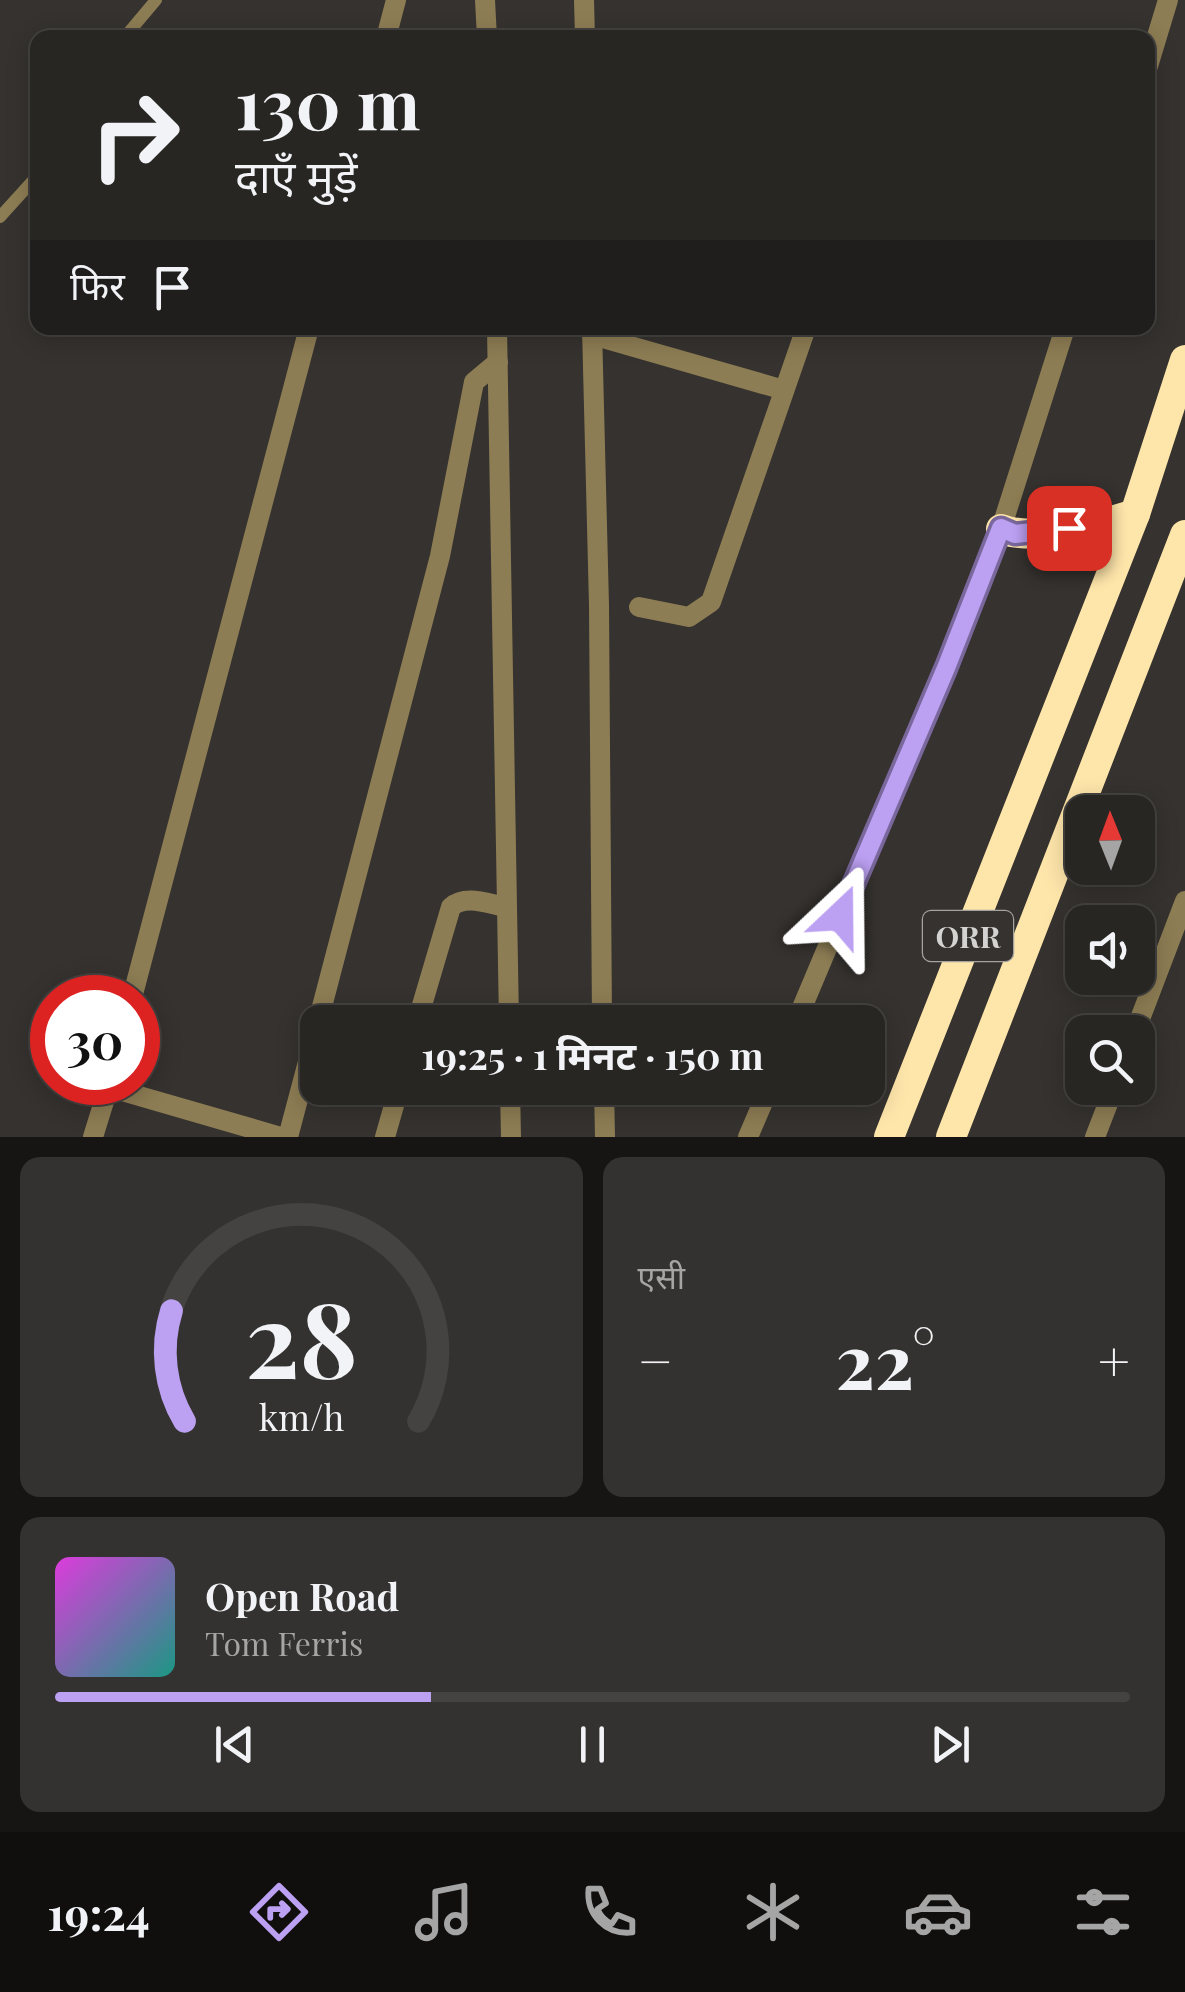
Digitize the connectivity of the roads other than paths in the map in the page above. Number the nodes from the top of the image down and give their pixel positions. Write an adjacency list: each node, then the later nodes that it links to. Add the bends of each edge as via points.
1 (156, 0): 6 (lane)
2 (396, 0): 7 (street)
3 (485, 0): 8 (street)
4 (584, 0): 9 (street)
5 (1168, 0): 10 (street)
6 (131, 30)
7 (388, 30)
8 (486, 30)
9 (585, 30)
10 (1155, 43)
11 (30, 184): 12 (lane)
12 (0, 217)
13 (307, 335): 28 (street)
14 (497, 335): 20 (street)
15 (592, 335): 32 (street)
16 (602, 335): 21 (street)
17 (804, 335): 21 (street)
18 (1062, 335): 23 (street)
19 (1185, 360): 22 (highway, ORR)
20 (498, 362): 27 (street); 29 (street, via 474,382 440,556)
21 (784, 390): 25 (street, via 711,602 689,617)
22 (1135, 514): 23 (highway, via 1015,534); 49 (highway, ORR)
23 (1001, 528): 33 (street)
24 (1185, 535): 50 (highway, ORR)
25 (639, 607)
26 (1185, 901): 34 (street)
27 (506, 907): 30 (street, via 468,900 451,907); 31 (street)
28 (138, 975)
29 (323, 1005)
30 (422, 1005)
31 (508, 1005)
32 (602, 1005)
33 (803, 1005)
34 (1141, 1015)
35 (300, 1083): 44 (street)
36 (160, 1100): 44 (street)
37 (103, 1105): 43 (street)
38 (394, 1105): 45 (street)
39 (510, 1105): 46 (street)
40 (604, 1105): 47 (street)
41 (761, 1105): 48 (street)
42 (1107, 1105): 51 (street)
43 (93, 1137)
44 (284, 1137)
45 (385, 1137)
46 (511, 1137)
47 (604, 1137)
48 (748, 1137)
49 (890, 1137)
50 (951, 1137)
51 (1095, 1137)

